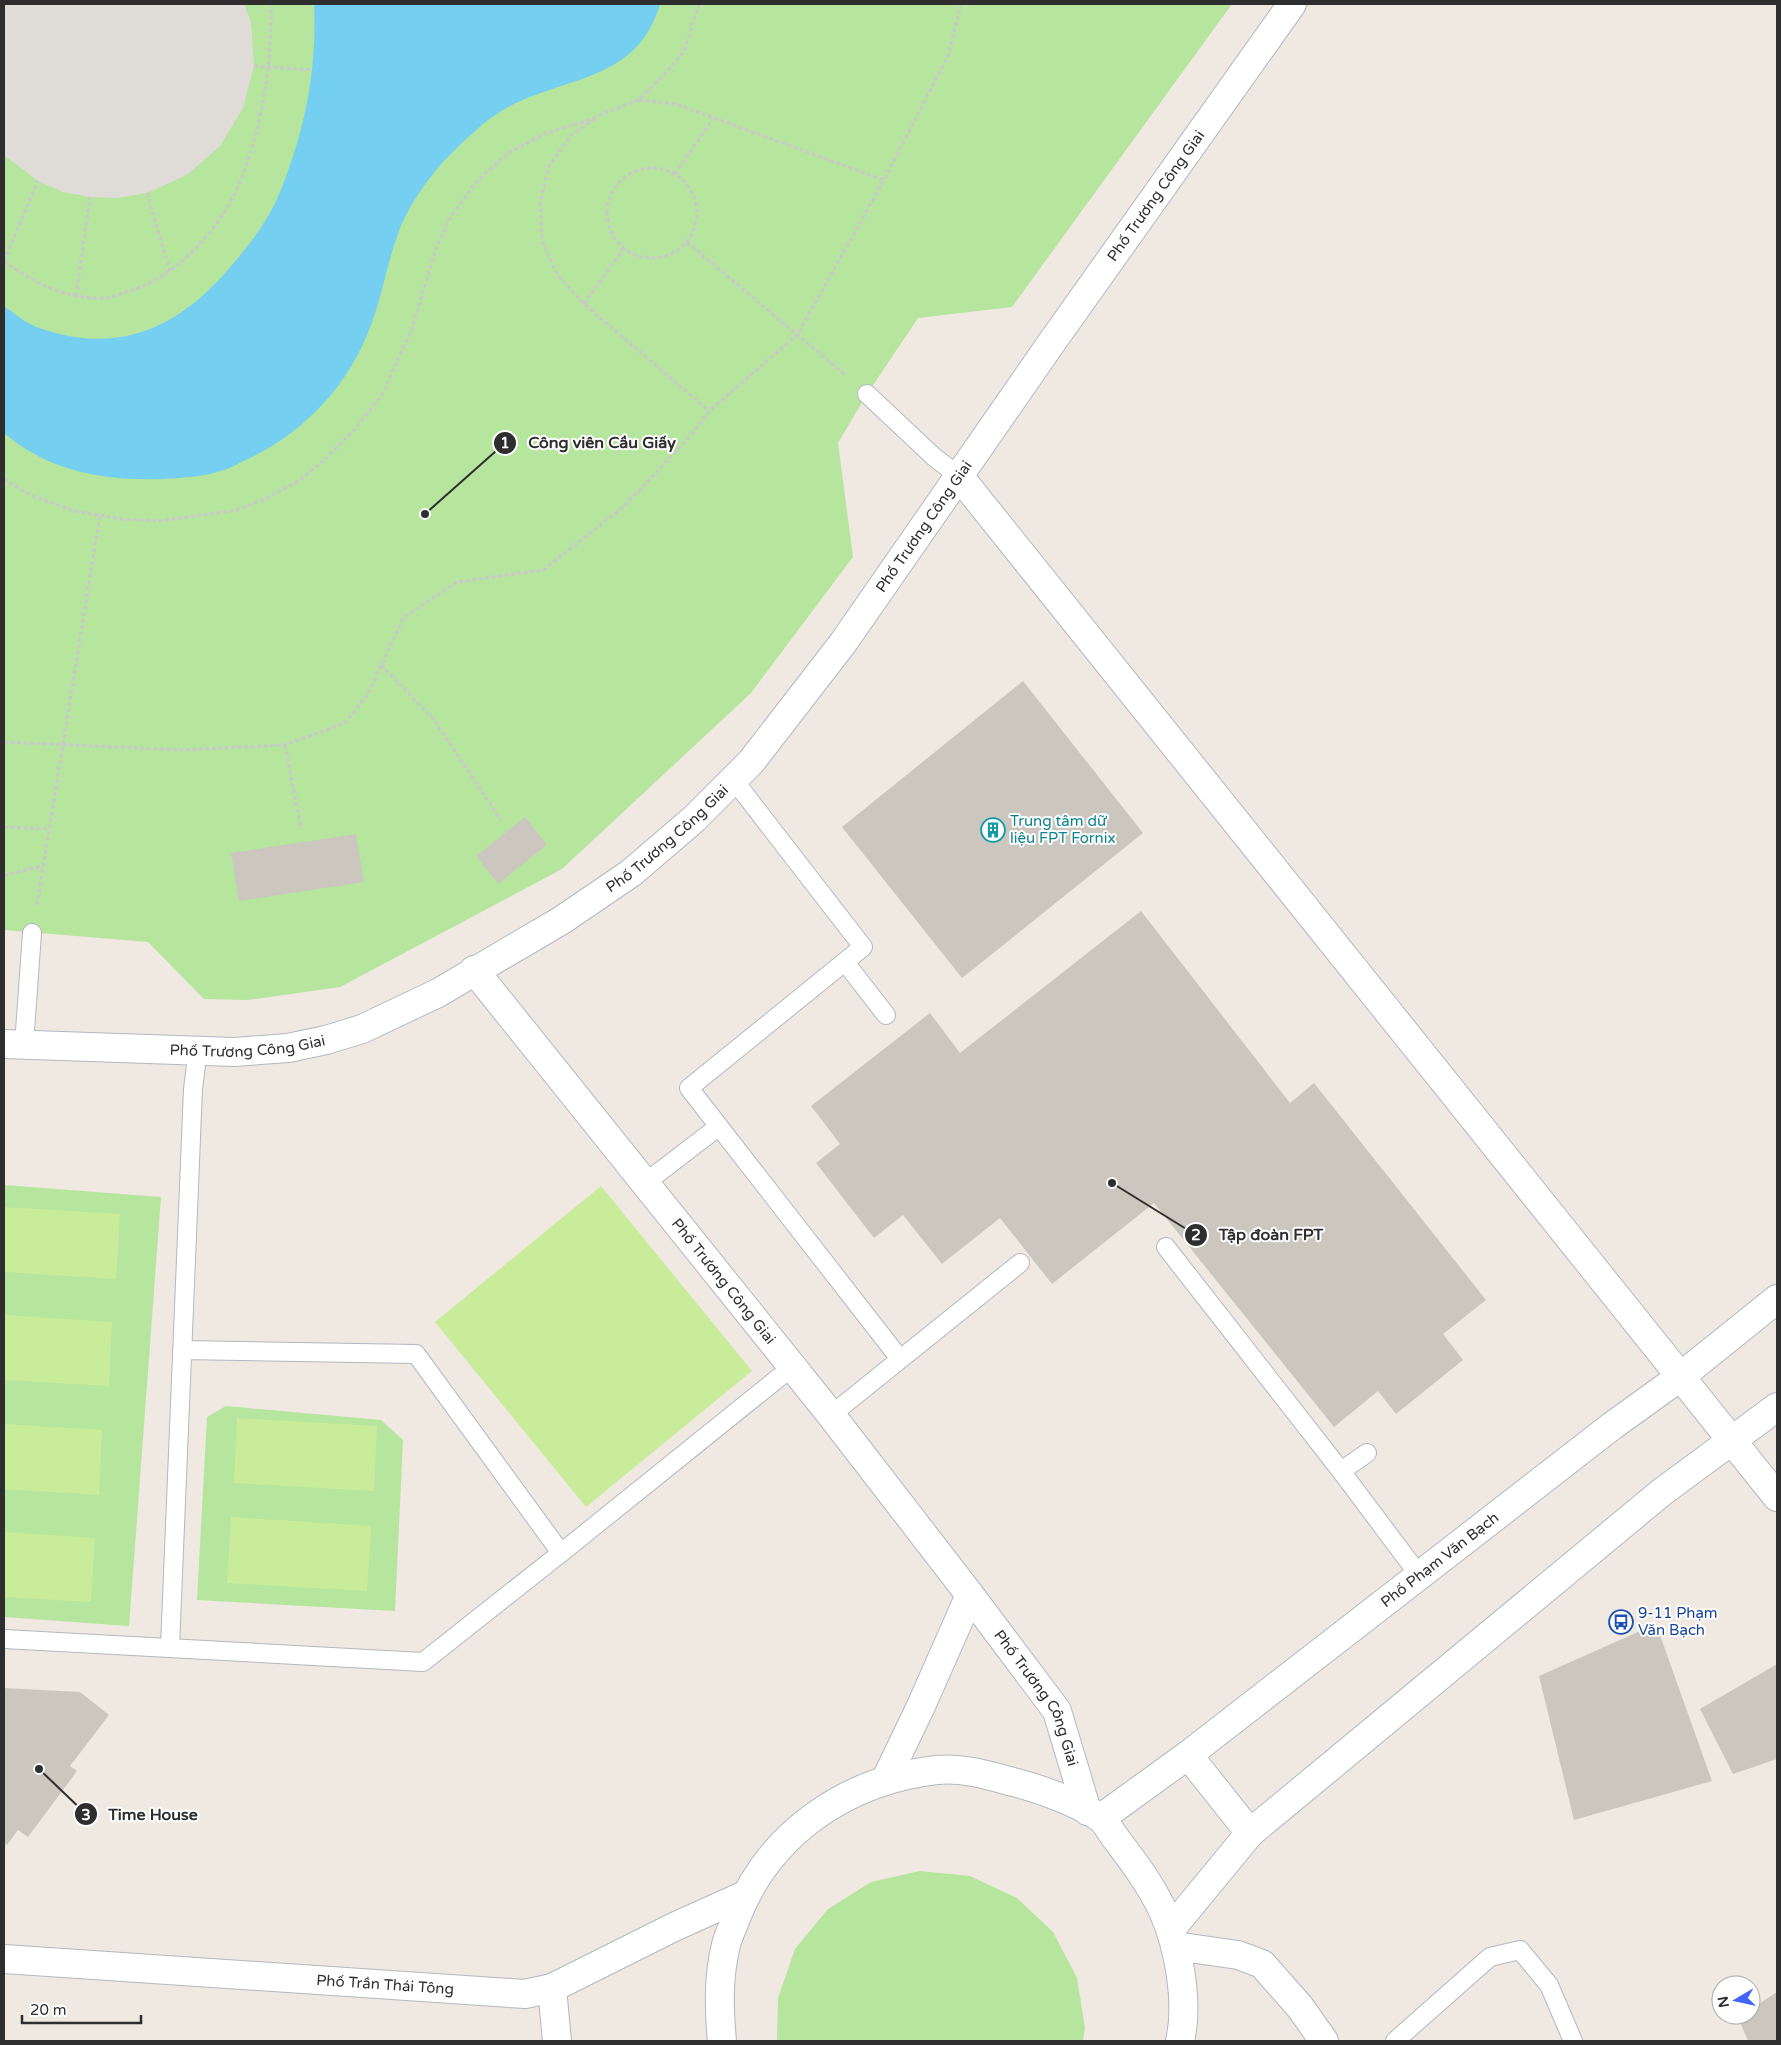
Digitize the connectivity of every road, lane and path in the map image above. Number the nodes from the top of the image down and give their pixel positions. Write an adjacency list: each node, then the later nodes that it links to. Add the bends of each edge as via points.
1 (271, 4): 6 (path)
2 (699, 4): 8 (path, via 684,52)
3 (961, 4): 12 (path, via 948,56)
4 (1292, 4): 25 (street, Phố Trương Công Giai)
5 (254, 66): 6 (path)
6 (267, 67): 7 (path); 19 (path, via 259,123 242,176 224,212 196,250)
7 (312, 70)
8 (638, 100): 9 (path); 10 (path, via 676,104)
9 (603, 114): 21 (path, via 571,135 549,166 540,203 542,241 558,276); 27 (path, via 546,133 507,154 476,182 449,220 437,246 412,328 383,393 356,428 300,480 237,510 160,521)
10 (713, 119): 11 (path); 12 (path)
11 (676, 174): 16 (path, via 687,184 697,210 696,226); 17 (path, via 661,168 646,168 632,172 620,181 607,208 608,223)
12 (884, 180): 22 (path)
13 (38, 181): 18 (path)
14 (148, 193): 19 (path)
15 (90, 197): 20 (path)
16 (687, 242): 17 (path, via 667,256 652,258 638,256); 22 (path)
17 (624, 248): 21 (path)
18 (4, 261): 20 (path, via 20,274 51,289)
19 (170, 271): 20 (path, via 140,289 114,296)
20 (76, 296)
21 (584, 304): 24 (path)
22 (797, 335): 23 (path); 24 (path)
23 (867, 394): 25 (lane)
24 (708, 412): 28 (path, via 688,439 623,507 543,570 457,582 403,618)
25 (958, 476): 32 (street, Phố Trương Công Giai, via 843,643 751,762); 53 (street)
26 (4, 480): 27 (path, via 32,496 74,511)
27 (100, 515): 30 (path)
28 (381, 665): 31 (path, via 368,694 345,723); 33 (path, via 434,720)
29 (4, 742): 30 (path)
30 (63, 744): 31 (path, via 182,750); 35 (path)
31 (285, 745): 36 (path)
32 (733, 779): 40 (lane, via 864,946); 41 (street, Phố Trương Công Giai, via 694,819 631,873 562,920)
33 (501, 820)
34 (4, 827): 35 (path)
35 (49, 829): 37 (path)
36 (300, 829)
37 (43, 866): 38 (path); 39 (path)
38 (4, 876)
39 (32, 933): 43 (lane)
40 (845, 962): 42 (lane); 45 (lane, via 688,1088)
41 (474, 970): 44 (street, Phố Trương Công Giai, via 397,1014 326,1040 261,1051); 46 (street, Phố Trương Công Giai)
42 (886, 1015)
43 (14, 1044): 44 (street, Phố Trương Công Giai)
44 (198, 1050): 50 (lane, via 193,1089)
45 (718, 1127): 46 (lane); 51 (lane)
46 (645, 1183): 52 (street, Phố Trương Công Giai)
47 (1166, 1247): 58 (lane)
48 (1020, 1263): 51 (lane)
49 (1777, 1299): 53 (street, Phố Phạm Văn Bạch)
50 (182, 1350): 60 (lane, via 416,1354); 64 (lane)
51 (900, 1359): 55 (lane)
52 (792, 1367): 55 (street, Phố Trương Công Giai); 60 (lane)
53 (1680, 1377): 56 (street); 61 (street, Phố Phạm Văn Bạch)
54 (1777, 1408): 56 (street)
55 (831, 1415): 62 (street, Phố Trương Công Giai)
56 (1732, 1441): 59 (street); 68 (street, via 1655,1498)
57 (1367, 1453): 58 (lane)
58 (1341, 1471): 61 (lane)
59 (1777, 1497)
60 (561, 1553): 64 (lane, via 423,1662)
61 (1419, 1575): 65 (street, Phố Phạm Văn Bạch)
62 (970, 1595): 66 (street); 67 (street, Phố Trương Công Giai, via 1057,1711)
63 (4, 1639): 64 (lane)
64 (170, 1647)
65 (1188, 1755): 67 (street, Phố Phạm Văn Bạch); 68 (street)
66 (885, 1781): 67 (street, via 939,1770 984,1774 1035,1787); 69 (street, via 842,1798 804,1823 771,1856)
67 (1094, 1814): 70 (street, via 1153,1890)
68 (1250, 1833): 70 (street)
69 (745, 1895): 72 (street, Phố Trần Thái Tông, via 674,1926); 74 (street, via 726,1944 718,1998)
70 (1173, 1937): 75 (street, via 1181,1976); 76 (street, via 1262,1964 1300,2007)
71 (4, 1959): 72 (street, Phố Trần Thái Tông, via 525,1994)
72 (552, 1988): 73 (street)
73 (557, 2041)
74 (722, 2041)
75 (1180, 2041)
76 (1324, 2041)
77 (1395, 2041): 78 (lane, via 1490,1957 1520,1950 1549,1985)
78 (1573, 2041)

